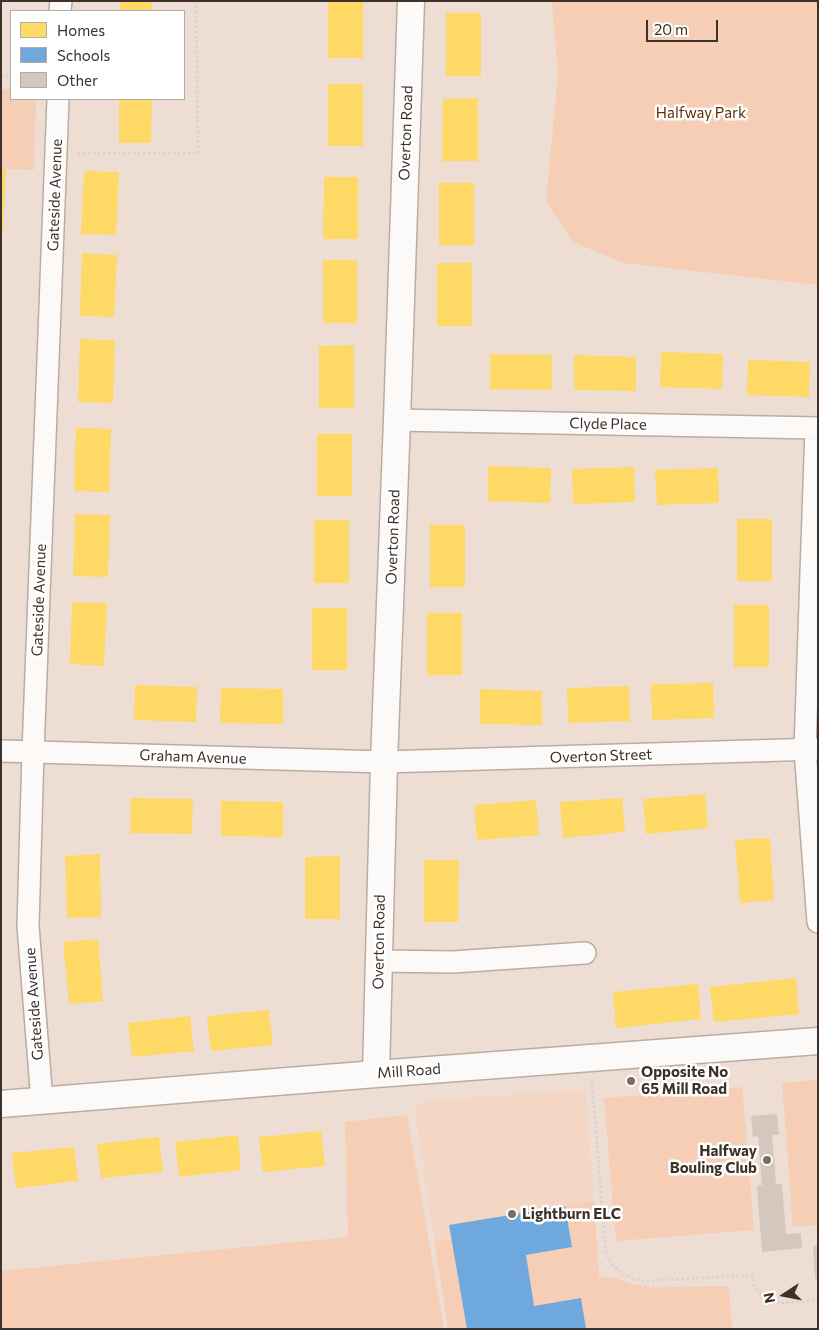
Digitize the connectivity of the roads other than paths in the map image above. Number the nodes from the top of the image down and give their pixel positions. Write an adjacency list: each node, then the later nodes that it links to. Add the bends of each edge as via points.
1 (411, 1): 3 (street, Overton Road)
2 (58, 100): 7 (street, Gateside Avenue)
3 (397, 420): 4 (street, Clyde Place); 8 (street, Overton Road)
4 (817, 428): 5 (street)
5 (812, 749): 8 (street, Overton Street); 9 (street)
6 (1, 751): 7 (street, Graham Avenue)
7 (33, 752): 8 (street, Graham Avenue); 14 (street, Gateside Avenue, via 28,926)
8 (384, 762): 11 (street, Overton Road)
9 (818, 922)
10 (584, 953): 11 (street, via 453,962)
11 (379, 961): 13 (street, Overton Road)
12 (818, 1041): 13 (street, Mill Road)
13 (376, 1074): 14 (street, Mill Road)
14 (42, 1101): 15 (street, Mill Road)
15 (1, 1104)

